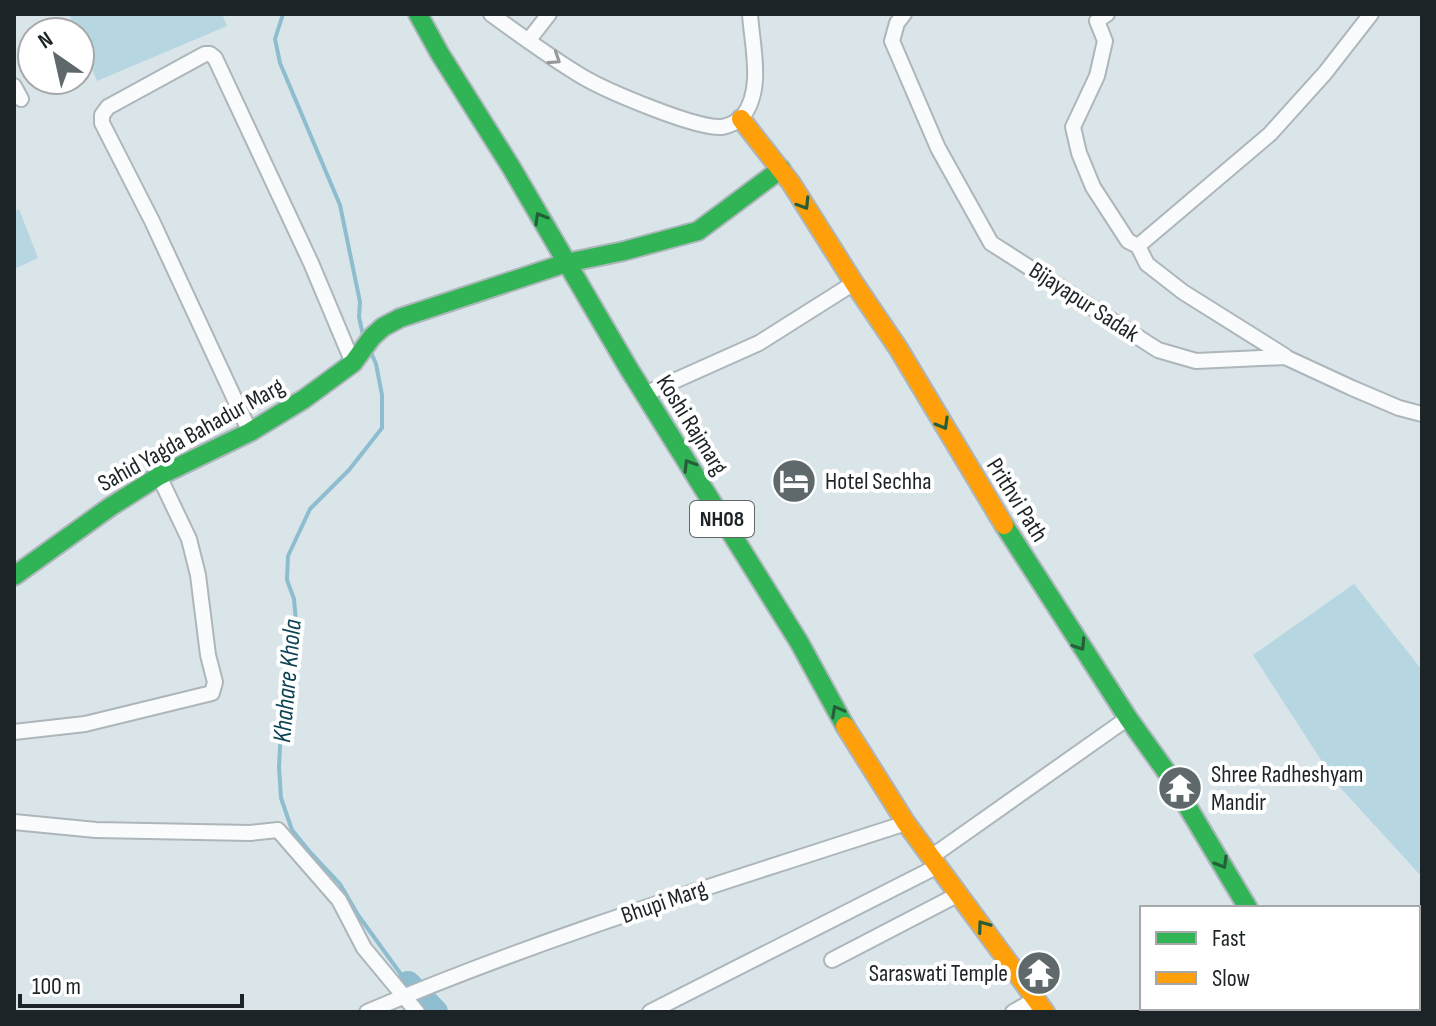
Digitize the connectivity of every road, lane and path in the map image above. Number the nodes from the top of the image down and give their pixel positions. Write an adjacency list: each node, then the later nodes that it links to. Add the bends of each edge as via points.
1 (418, 14): 12 (street, Koshi Rajmarg / NH08, one-way to 1)
2 (491, 14): 8 (street)
3 (549, 14): 8 (street)
4 (750, 14): 9 (street, via 753,101)
5 (904, 14): 14 (street, Bijayapur Sadak, via 892,41 938,148 991,243 1158,350 1196,361)
6 (1371, 14): 11 (street, via 1270,134)
7 (1099, 16): 11 (street, via 1105,41 1097,76 1073,127 1093,187 1128,241)
8 (528, 41): 9 (street, one-way to 9, via 585,78 672,115 724,127)
9 (741, 119): 10 (street, Prithvi Path)
10 (781, 169): 12 (street, via 698,231); 13 (street, Prithvi Path, one-way to 13)
11 (1138, 246): 14 (street, via 1147,264 1183,292)
12 (566, 263): 15 (street, Sahid Yagda Bahadur Marg, via 400,318 372,337); 16 (street, Koshi Rajmarg / NH08)
13 (854, 283): 16 (street, via 759,343); 21 (street, Prithvi Path, one-way to 21)
14 (1285, 357): 17 (street, Bijayapur Sadak)
15 (356, 360): 18 (street, Sahid Yagda Bahadur Marg); 18 (street, via 215,58 205,54 108,107 102,123)
16 (645, 394): 24 (street, Koshi Rajmarg / NH08, one-way to 16)
17 (1422, 414)
18 (250, 432): 19 (street, Sahid Yagda Bahadur Marg)
19 (159, 476): 20 (street, Sahid Yagda Bahadur Marg); 22 (street, via 189,539 198,575 215,682 212,693 85,724)
20 (14, 576)
21 (1128, 718): 25 (street); 27 (street, Prithvi Path, one-way to 27)
22 (14, 732)
23 (14, 822): 29 (street, via 96,830 278,830 339,900 364,948)
24 (906, 823): 25 (street, Koshi Rajmarg / NH08); 29 (street, Bhupi Marg, via 572,933)
25 (934, 861): 26 (street, Koshi Rajmarg / NH08); 33 (street)
26 (959, 894): 28 (street); 30 (street, Koshi Rajmarg / NH08, one-way to 26)
27 (1247, 906)
28 (832, 960)
29 (403, 997): 31 (street, Bhupi Marg); 32 (street)
30 (1041, 1006): 34 (street)
31 (367, 1012)
32 (417, 1012)
33 (650, 1012)
34 (1013, 1012)

